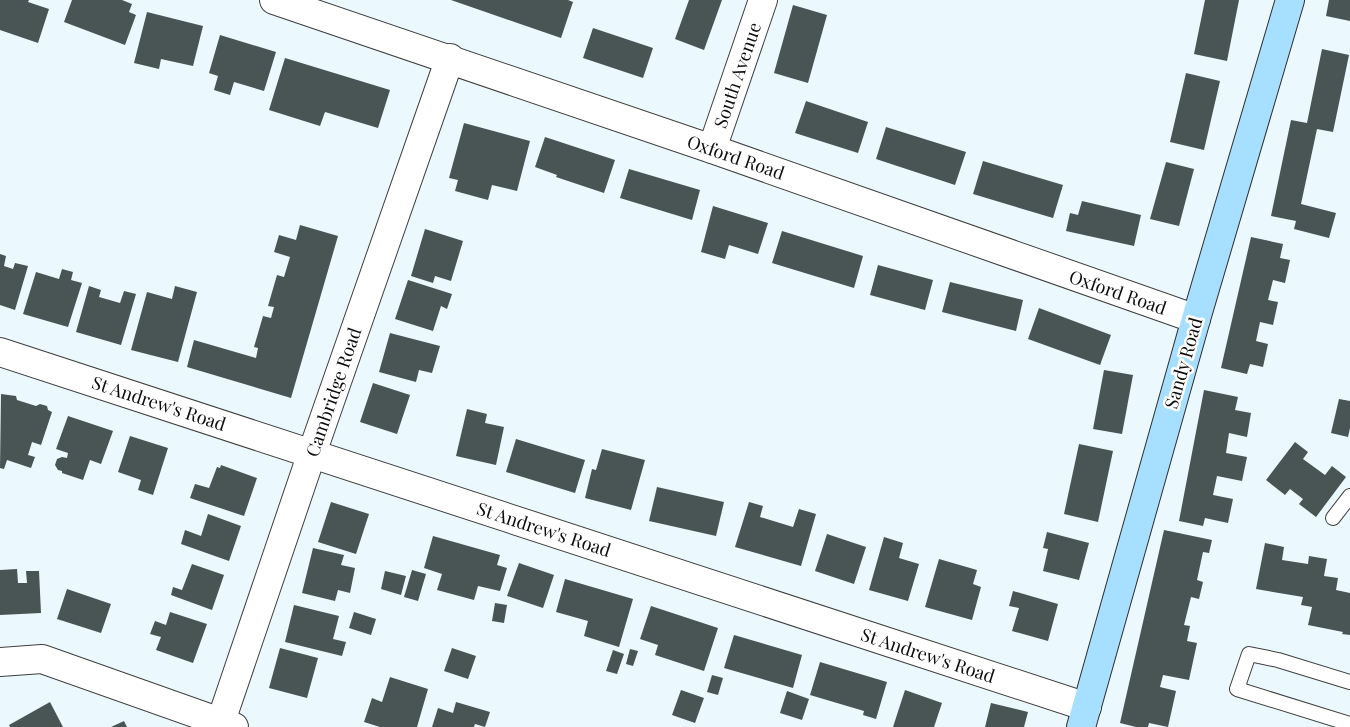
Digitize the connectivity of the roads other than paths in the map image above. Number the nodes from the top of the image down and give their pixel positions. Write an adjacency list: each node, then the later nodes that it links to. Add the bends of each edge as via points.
1 (274, 0): 4 (street, Oxford Road)
2 (763, 0): 5 (street, South Avenue)
3 (1290, 0): 6 (main road, Sandy Road)
4 (450, 58): 5 (street, Oxford Road); 8 (street, Cambridge Road)
5 (712, 149): 6 (street, Oxford Road)
6 (1196, 319): 13 (main road, Sandy Road)
7 (0, 352): 8 (street, St Andrew's Road)
8 (312, 453): 13 (street, St Andrew's Road); 15 (street, Cambridge Road)
9 (1350, 496): 10 (lane)
10 (1333, 518)
11 (0, 662): 15 (street, via 42,659)
12 (1350, 682): 14 (lane, via 1249,654 1237,689)
13 (1084, 717)
14 (1350, 724)
15 (224, 726)

